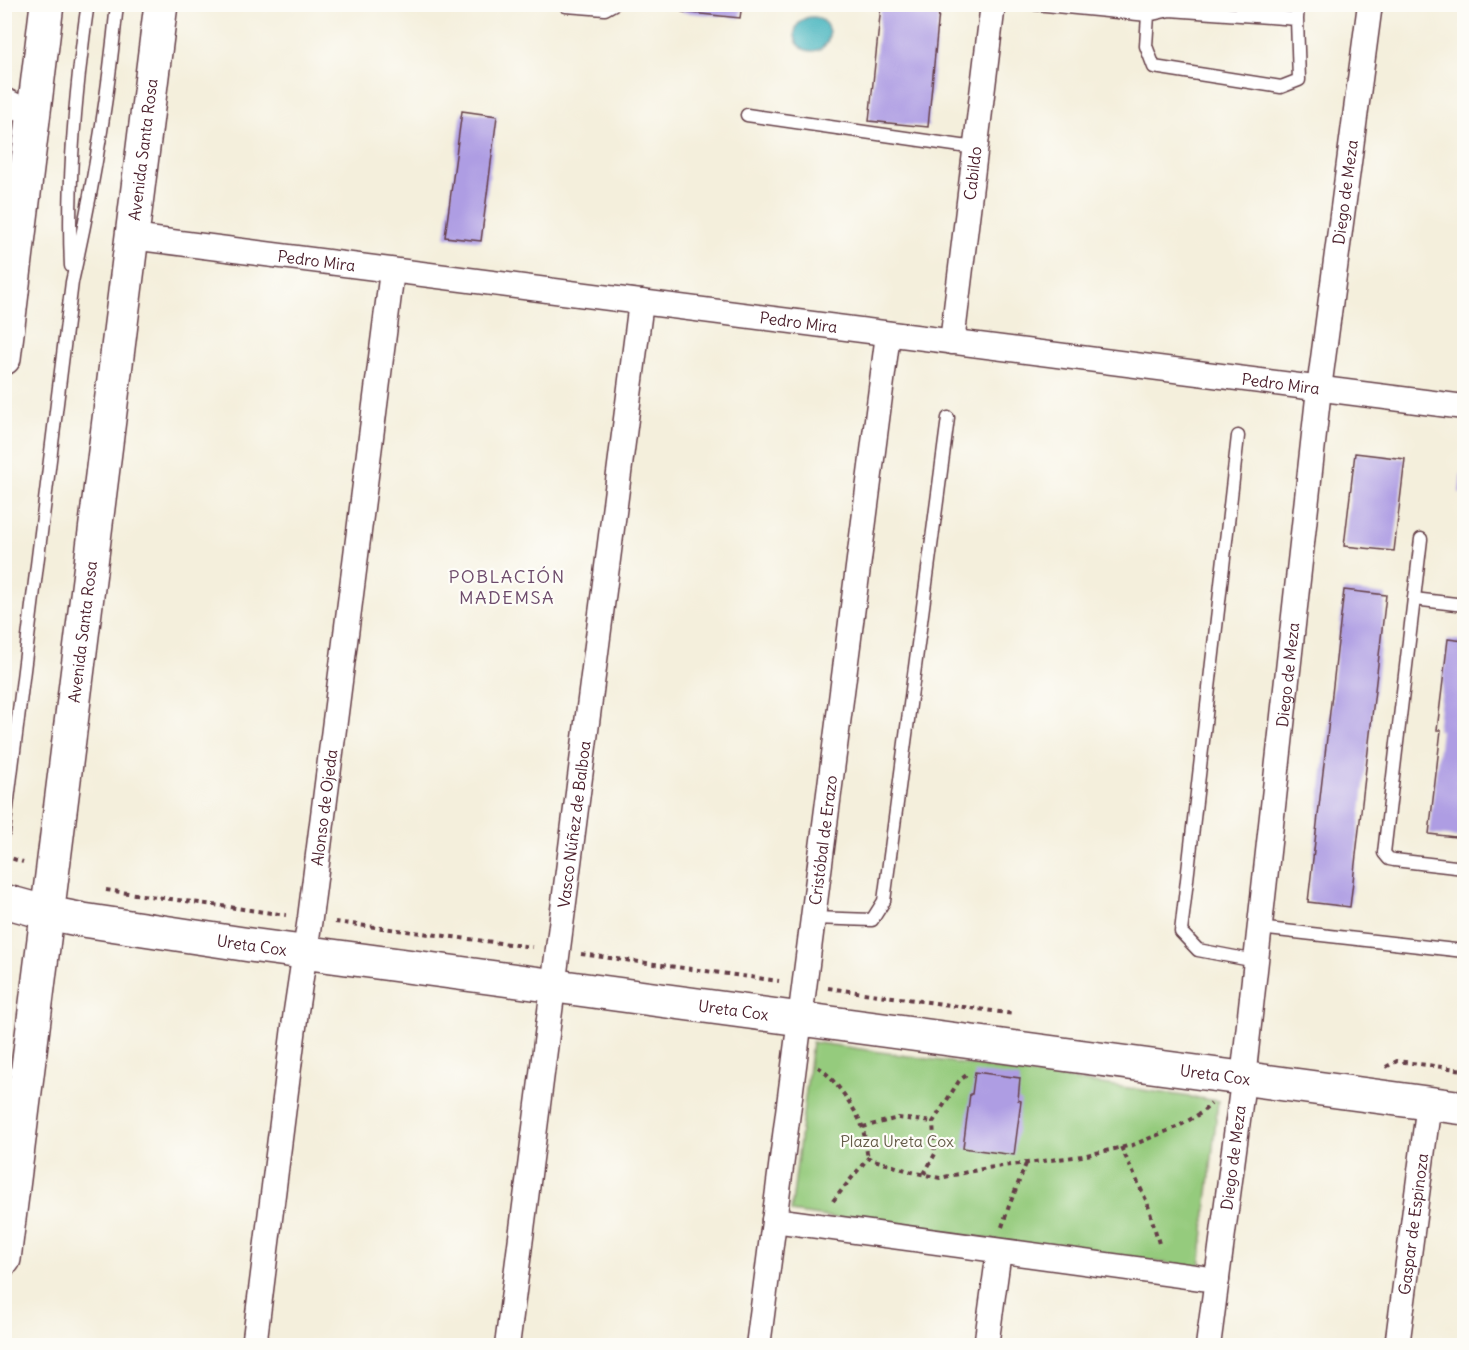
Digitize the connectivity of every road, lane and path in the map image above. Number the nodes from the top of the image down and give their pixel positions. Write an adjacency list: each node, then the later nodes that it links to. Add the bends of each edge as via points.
1 (47, 4): 14 (main road)
2 (88, 4): 19 (lane, via 71,166)
3 (117, 4): 19 (lane, via 98,156)
4 (161, 4): 17 (main road, Avenida Santa Rosa)
5 (614, 4): 10 (lane, via 605,9)
6 (993, 4): 16 (street, Cabildo)
7 (1035, 4): 11 (lane)
8 (1298, 4): 12 (lane)
9 (1370, 4): 24 (street, Diego de Meza)
10 (566, 6)
11 (1148, 15): 12 (lane, via 1170,10); 12 (lane, via 1146,46 1154,67 1281,87 1299,80)
12 (1297, 19)
13 (4, 100): 14 (street)
14 (34, 115): 23 (main road)
15 (747, 115): 16 (lane)
16 (975, 148): 22 (street, Cabildo)
17 (132, 237): 18 (street, Pedro Mira); 35 (main road, Avenida Santa Rosa)
18 (392, 271): 20 (street, Pedro Mira); 36 (street, Alonso de Ojeda)
19 (72, 282): 31 (lane)
20 (641, 302): 21 (street, Pedro Mira); 39 (street, Vasco Núñez de Balboa)
21 (888, 334): 22 (street, Pedro Mira); 37 (street, Cristóbal de Erazo)
22 (952, 342): 24 (street, Pedro Mira)
23 (4, 358)
24 (1319, 389): 25 (street, Pedro Mira); 38 (street, Diego de Meza)
25 (1464, 407)
26 (948, 418): 37 (lane, via 884,901 872,920)
27 (1238, 436): 42 (lane, via 1181,933 1198,950)
28 (1421, 539): 29 (lane)
29 (1414, 599): 30 (lane); 32 (lane, via 1384,853 1389,860)
30 (1464, 605)
31 (4, 832)
32 (1464, 868)
33 (99, 889): 36 (path)
34 (4, 901): 35 (main road, Ureta Cox)
35 (48, 913): 41 (main road, Ureta Cox); 59 (main road, Avenida Santa Rosa)
36 (310, 918): 39 (path); 41 (street, Alonso de Ojeda)
37 (813, 918): 44 (street, Cristóbal de Erazo)
38 (1259, 927): 40 (lane); 42 (street, Diego de Meza)
39 (558, 950): 43 (street, Vasco Núñez de Balboa); 44 (path)
40 (1464, 951)
41 (305, 952): 43 (main road, Ureta Cox); 62 (street, Alonso de Ojeda)
42 (1256, 961): 48 (street, Diego de Meza)
43 (553, 985): 46 (main road, Ureta Cox); 63 (street, Vasco Núñez de Balboa)
44 (804, 985): 45 (path); 46 (street, Cristóbal de Erazo)
45 (1025, 1016)
46 (800, 1018): 47 (main road, Ureta Cox); 56 (street, Cristóbal de Erazo)
47 (1003, 1046): 48 (main road, Ureta Cox); 51 (path, via 959,1081)
48 (1243, 1078): 49 (main road, Ureta Cox); 53 (path, via 1179,1126); 61 (street, Diego de Meza)
49 (1429, 1103): 50 (main road, Ureta Cox); 67 (street, Gaspar de Espinoza)
50 (1464, 1108)
51 (933, 1122): 52 (path, via 898,1118); 55 (path, via 935,1154)
52 (862, 1127)
53 (1121, 1147): 54 (path); 60 (path, via 1147,1202)
54 (1026, 1163): 55 (path, via 940,1178); 58 (path, via 1003,1223)
55 (924, 1174): 57 (path, via 868,1158)
56 (774, 1220): 57 (street); 64 (street, Cristóbal de Erazo)
57 (813, 1225): 58 (street)
58 (999, 1251): 60 (street); 65 (street)
59 (4, 1259)
60 (1165, 1274): 61 (street)
61 (1217, 1280): 66 (street, Diego de Meza)
62 (254, 1346)
63 (507, 1346)
64 (758, 1346)
65 (987, 1346)
66 (1208, 1346)
67 (1397, 1346)

